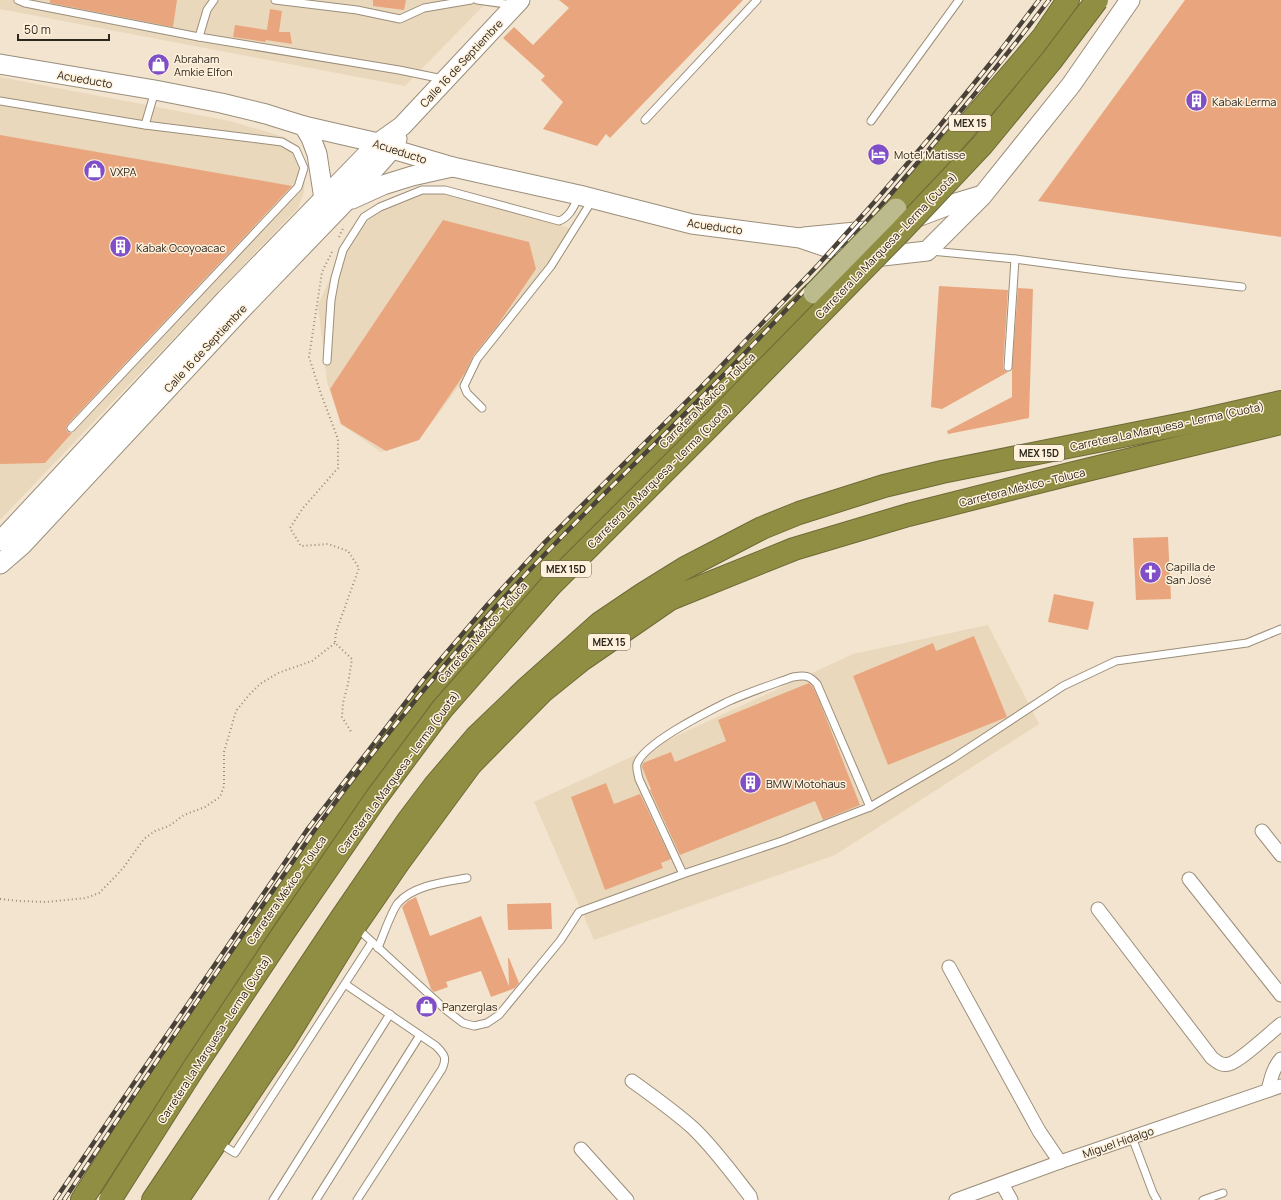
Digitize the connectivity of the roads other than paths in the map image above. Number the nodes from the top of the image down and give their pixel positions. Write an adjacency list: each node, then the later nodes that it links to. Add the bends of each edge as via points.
1 (18, 0): 12 (lane)
2 (214, 0): 12 (lane, via 207,10)
3 (275, 0): 4 (lane, via 357,10 400,19 424,8)
4 (471, 0)
5 (477, 0): 11 (lane)
6 (757, 0): 17 (lane)
7 (959, 0): 18 (lane)
8 (1068, 0): 27 (highway, Carretera México - Toluca / MEX 15, via 1043,37)
9 (1097, 0): 69 (highway, Carretera La Marquesa - Lerma (Cuota) / MEX 15D, bridge, via 983,144 708,428 550,586 442,709 376,798 284,932 193,1068)
10 (1130, 0): 23 (main road, via 1071,85)
11 (518, 3): 14 (main road, Calle 16 de Septiembre)
12 (199, 37): 14 (lane)
13 (0, 64): 15 (main road, Acueducto)
14 (446, 80): 21 (main road, Calle 16 de Septiembre)
15 (155, 90): 19 (lane); 20 (main road, Acueducto, via 266,114)
16 (0, 101): 19 (lane)
17 (646, 120)
18 (871, 121)
19 (145, 125): 38 (lane, via 282,142 296,150 304,168 298,187)
20 (304, 126): 21 (main road, Acueducto); 25 (main road, via 317,154)
21 (385, 146): 22 (main road, Acueducto); 25 (main road, Calle 16 de Septiembre); 26 (main road, Calle 16 de Septiembre)
22 (453, 167): 24 (main road, Acueducto); 26 (main road, via 383,185)
23 (982, 196): 28 (main road, via 866,231); 29 (main road)
24 (586, 197): 28 (main road, Acueducto, via 692,224); 33 (lane, via 565,219 559,221 445,190 422,190 380,207 364,217 343,250 335,278); 36 (lane, via 551,266 477,359 464,386 467,393)
25 (324, 199): 39 (main road, Calle 16 de Septiembre)
26 (345, 202): 40 (main road, Calle 16 de Septiembre, via 22,545)
27 (896, 209): 32 (main road, Carretera México - Toluca / MEX 15, bridge)
28 (800, 238): 29 (main road, via 844,253 874,257)
29 (927, 251): 30 (lane)
30 (1015, 259): 31 (lane); 34 (lane)
31 (1242, 287)
32 (814, 293): 68 (highway, Carretera México - Toluca / MEX 15, via 561,545 492,618 399,729 267,916)
33 (327, 361)
34 (1008, 367)
35 (1281, 402): 70 (highway, Carretera La Marquesa - Lerma (Cuota) / MEX 15D, via 942,472 884,486 799,513 762,528 685,568 600,623 476,738 435,785 342,917)
36 (482, 408)
37 (1281, 423): 49 (highway, Carretera México - Toluca / MEX 15, via 908,515 794,549 670,599 583,659 542,692 471,764)
38 (71, 428)
39 (2, 537)
40 (0, 564)
41 (1281, 629): 42 (lane, via 1247,642 1116,661 1063,686 952,759)
42 (870, 807): 45 (lane, via 782,841); 45 (lane, via 817,684 812,678 803,675 793,677 728,702 673,731 654,745 637,763 639,779)
43 (1262, 831): 44 (street)
44 (1281, 855)
45 (683, 874): 51 (lane, via 579,912 560,941 499,1015 487,1023 474,1026 463,1023)
46 (467, 878): 51 (lane, via 418,889 406,896 398,903)
47 (1189, 879): 54 (street)
48 (1098, 909): 56 (street, via 1212,1058 1220,1064 1229,1064 1238,1059)
49 (355, 926): 50 (lane); 63 (highway, Carretera México - Toluca / MEX 15, via 285,1040)
50 (372, 942): 51 (lane); 53 (lane)
51 (378, 948)
52 (949, 967): 65 (street, via 1039,1131)
53 (344, 984): 55 (lane); 63 (lane, via 235,1152)
54 (1281, 995)
55 (390, 1014): 57 (lane); 72 (lane)
56 (1281, 1024)
57 (420, 1035): 73 (lane); 74 (lane, via 444,1054 446,1061)
58 (1281, 1059): 61 (street, via 1276,1064)
59 (632, 1081): 76 (street, via 693,1128)
60 (1281, 1086): 61 (street, Miguel Hidalgo)
61 (1268, 1090): 62 (street, Miguel Hidalgo)
62 (1132, 1137): 65 (street, Miguel Hidalgo); 79 (lane)
63 (217, 1142): 71 (highway, Carretera México - Toluca / MEX 15)
64 (580, 1149): 75 (street)
65 (1060, 1162): 66 (street, Miguel Hidalgo)
66 (1002, 1184): 77 (street, Miguel Hidalgo); 78 (street)
67 (1223, 1194): 80 (lane)
68 (82, 1200)
69 (110, 1200)
70 (153, 1200)
71 (177, 1200)
72 (273, 1200)
73 (316, 1200)
74 (357, 1200)
75 (627, 1200)
76 (751, 1200)
77 (956, 1200)
78 (1011, 1200)
79 (1157, 1200)
80 (1203, 1200)

